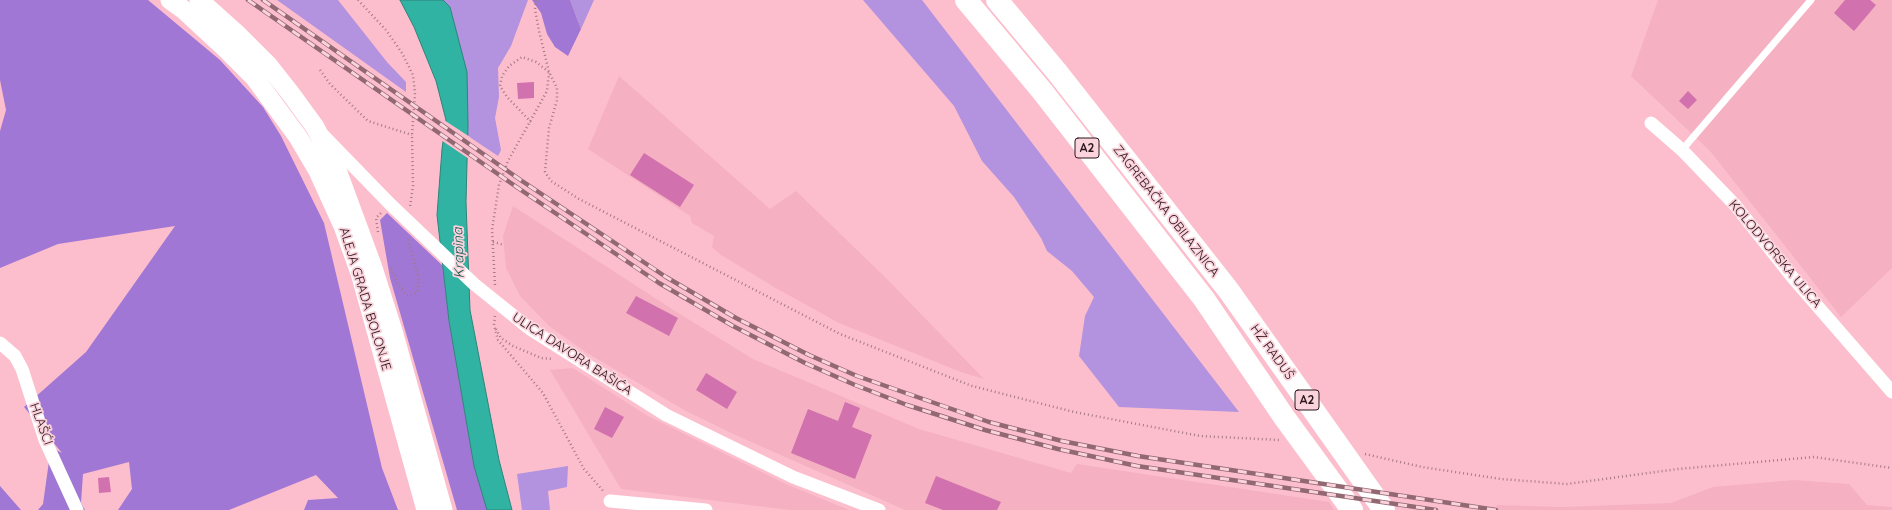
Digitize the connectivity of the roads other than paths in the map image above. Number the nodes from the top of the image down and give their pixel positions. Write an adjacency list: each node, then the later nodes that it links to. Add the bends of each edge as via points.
1 (170, 0): 15 (main road, ALEJA GRADA BOLONJE, via 194,19 254,77 298,136 318,171 343,226 360,273)
2 (198, 0): 7 (main road, ALEJA GRADA BOLONJE, via 269,66)
3 (966, 0): 10 (highway, ZAGREBAČKA OBILAZNICA / A2, via 1042,91)
4 (997, 0): 9 (highway, ZAGREBAČKA OBILAZNICA / A2, via 1057,72)
5 (1811, 0): 8 (lane)
6 (1651, 123): 8 (street, KOLODVORSKA ULICA)
7 (315, 127): 16 (main road, ALEJA GRADA BOLONJE, via 337,170 372,265); 18 (street, ULICA DAVORA BAŠIĆA, via 390,204 405,214 474,284 530,329 666,415 793,477)
8 (1682, 150): 12 (street, KOLODVORSKA ULICA, via 1735,205 1793,278)
9 (1229, 291): 20 (highway, HŽ RADUŠ / A2)
10 (1204, 300): 19 (highway, HŽ RADUŠ / A2, via 1284,417)
11 (0, 343): 14 (street, HLAŠĆI, via 15,356 22,369 45,440)
12 (1892, 392)
13 (610, 501): 17 (street)
14 (77, 510)
15 (426, 510)
16 (443, 510)
17 (706, 510)
18 (879, 510)
19 (1352, 510)
20 (1384, 510)

